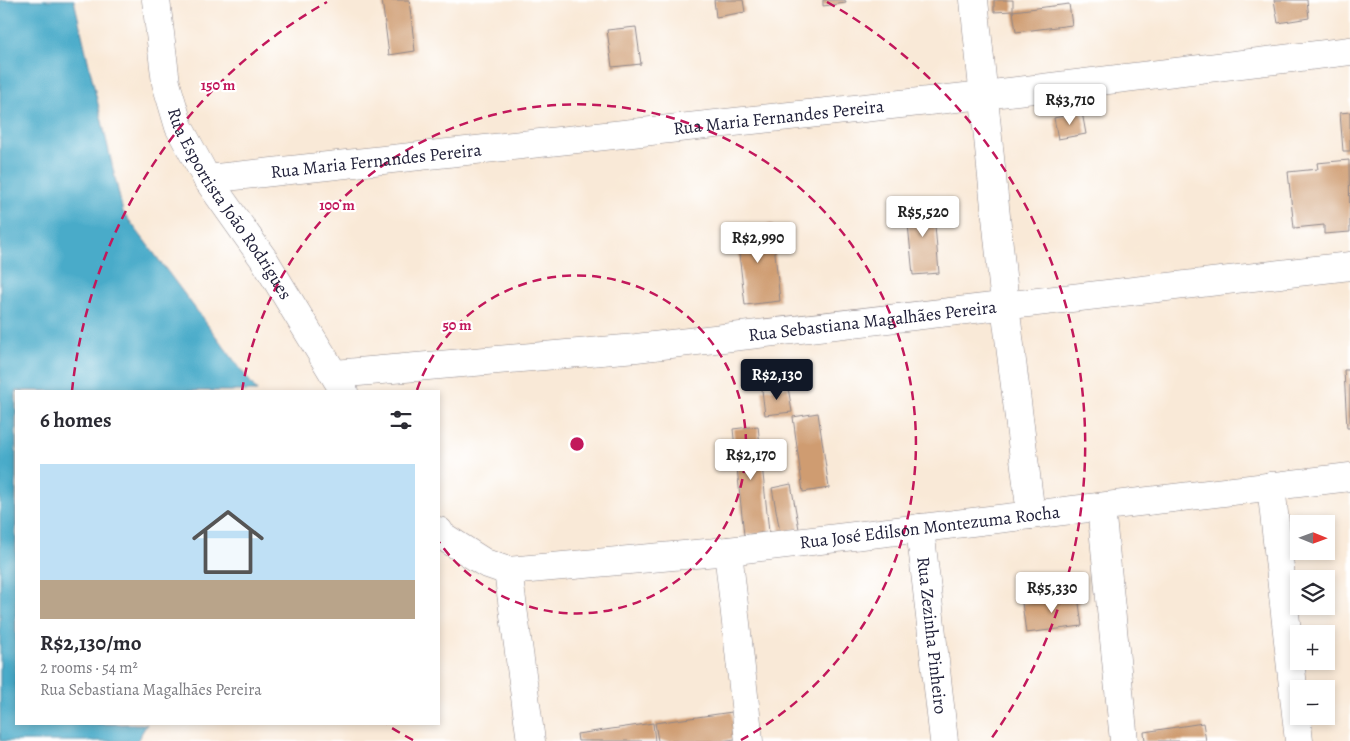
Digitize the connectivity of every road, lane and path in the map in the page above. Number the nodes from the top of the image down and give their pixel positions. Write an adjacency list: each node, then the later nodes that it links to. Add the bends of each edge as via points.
1 (156, 0): 5 (street, Rua Esportista João Rodrigues, via 166,83 179,126)
2 (974, 0): 4 (street)
3 (1350, 51): 4 (street, Rua Maria Fernandes Pereira)
4 (984, 95): 5 (street, Rua Maria Fernandes Pereira); 7 (street)
5 (207, 179): 8 (street, Rua Esportista João Rodrigues, via 265,261)
6 (1350, 266): 7 (street, Rua Sebastiana Magalhães Pereira)
7 (1005, 305): 8 (street, Rua Sebastiana Magalhães Pereira); 12 (street)
8 (339, 383)
9 (1350, 477): 10 (street, Rua José Edilson Montezuma Rocha)
10 (1271, 486): 11 (street, Rua José Edilson Montezuma Rocha); 21 (street)
11 (1101, 506): 12 (street, Rua José Edilson Montezuma Rocha); 20 (street)
12 (1030, 515): 13 (street, Rua José Edilson Montezuma Rocha)
13 (920, 528): 15 (street, Rua José Edilson Montezuma Rocha); 19 (street, Rua Zezinha Pinheiro)
14 (440, 534): 16 (street, via 485,563)
15 (728, 551): 16 (street, Rua José Edilson Montezuma Rocha); 18 (street)
16 (508, 571): 17 (street)
17 (531, 741)
18 (749, 741)
19 (944, 741)
20 (1124, 741)
21 (1299, 741)

